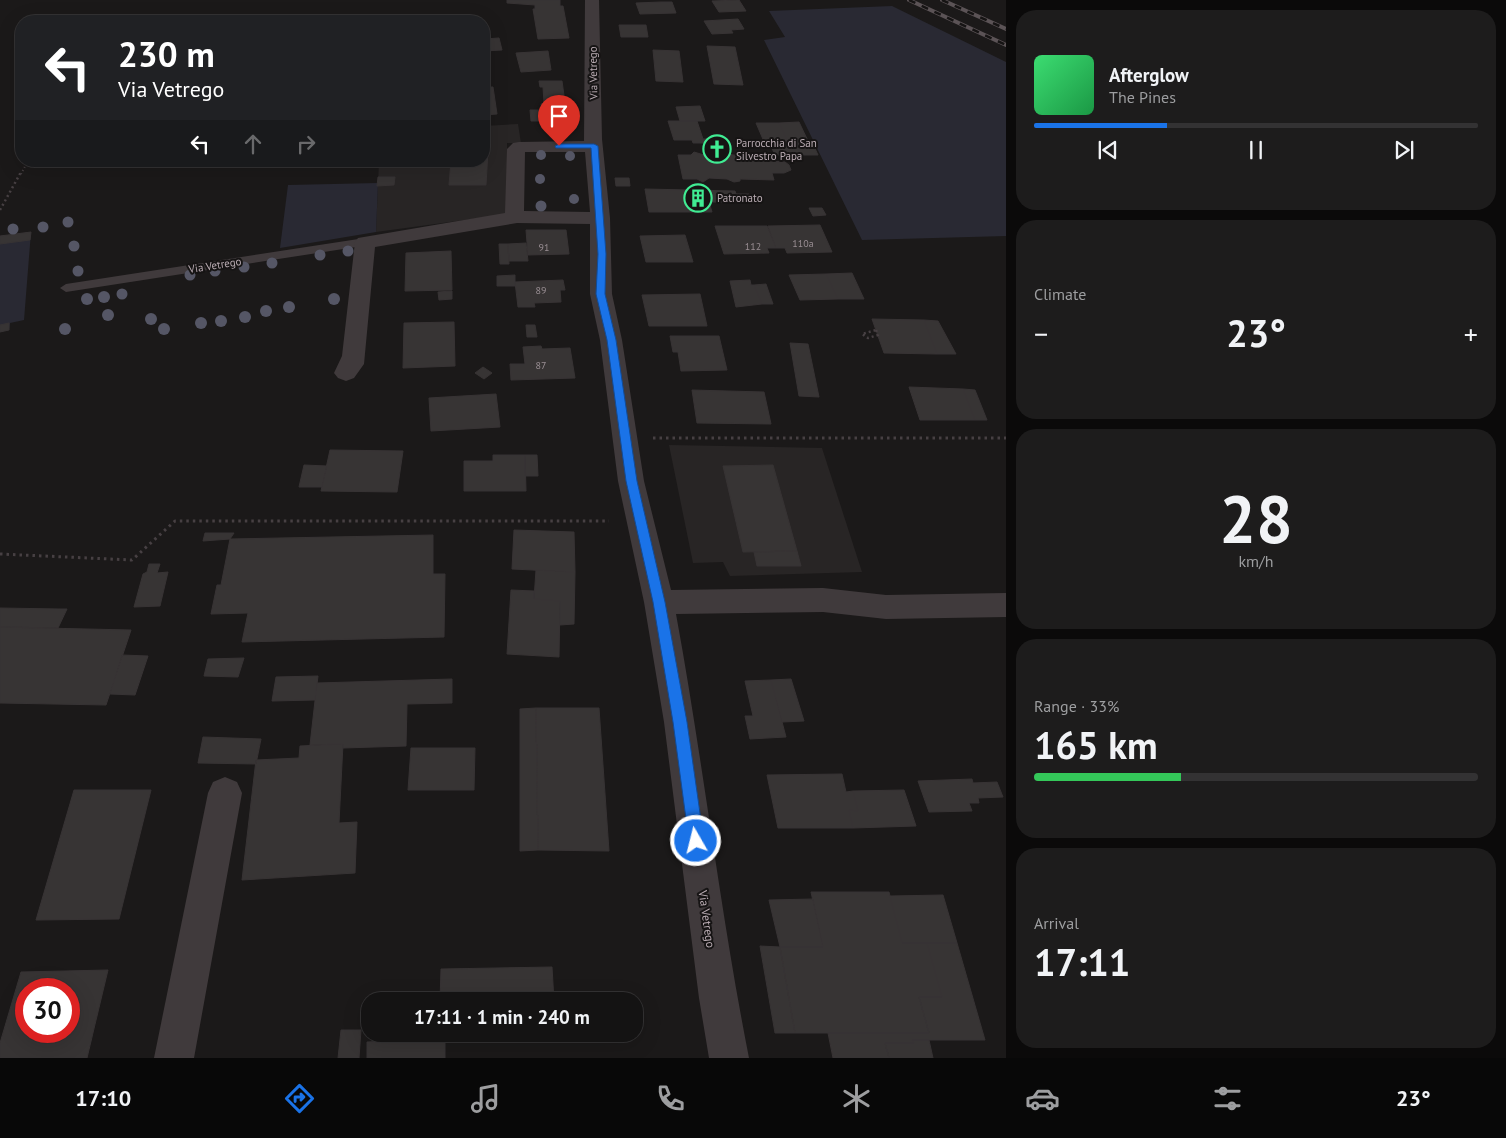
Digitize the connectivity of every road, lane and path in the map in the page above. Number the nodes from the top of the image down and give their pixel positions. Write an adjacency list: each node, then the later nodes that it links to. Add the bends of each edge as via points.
1 (592, 0): 2 (street, Via Vetrego)
2 (594, 146): 5 (street, via 516,149 514,210); 6 (street, Via Vetrego)
3 (25, 167): 4 (path)
4 (0, 210)
5 (517, 217): 6 (street, Via Vetrego); 7 (street, Via Vetrego)
6 (600, 218): 11 (street, Via Vetrego, via 601,294 611,340)
7 (365, 242): 8 (lane, Via Vetrego); 10 (street, via 356,268 354,356)
8 (66, 288)
9 (868, 338): 9 (path, via 862,334 876,330 878,335)
10 (346, 373)
11 (624, 438): 12 (path); 13 (street, Via Vetrego)
12 (1006, 438)
13 (640, 521): 14 (path, via 175,521 132,560); 15 (street, Via Vetrego)
14 (0, 554)
15 (659, 602): 16 (street, via 823,600 886,607); 19 (street, Via Vetrego, via 680,722)
16 (1006, 606)
17 (225, 793): 18 (street)
18 (174, 1058)
19 (729, 1058)

